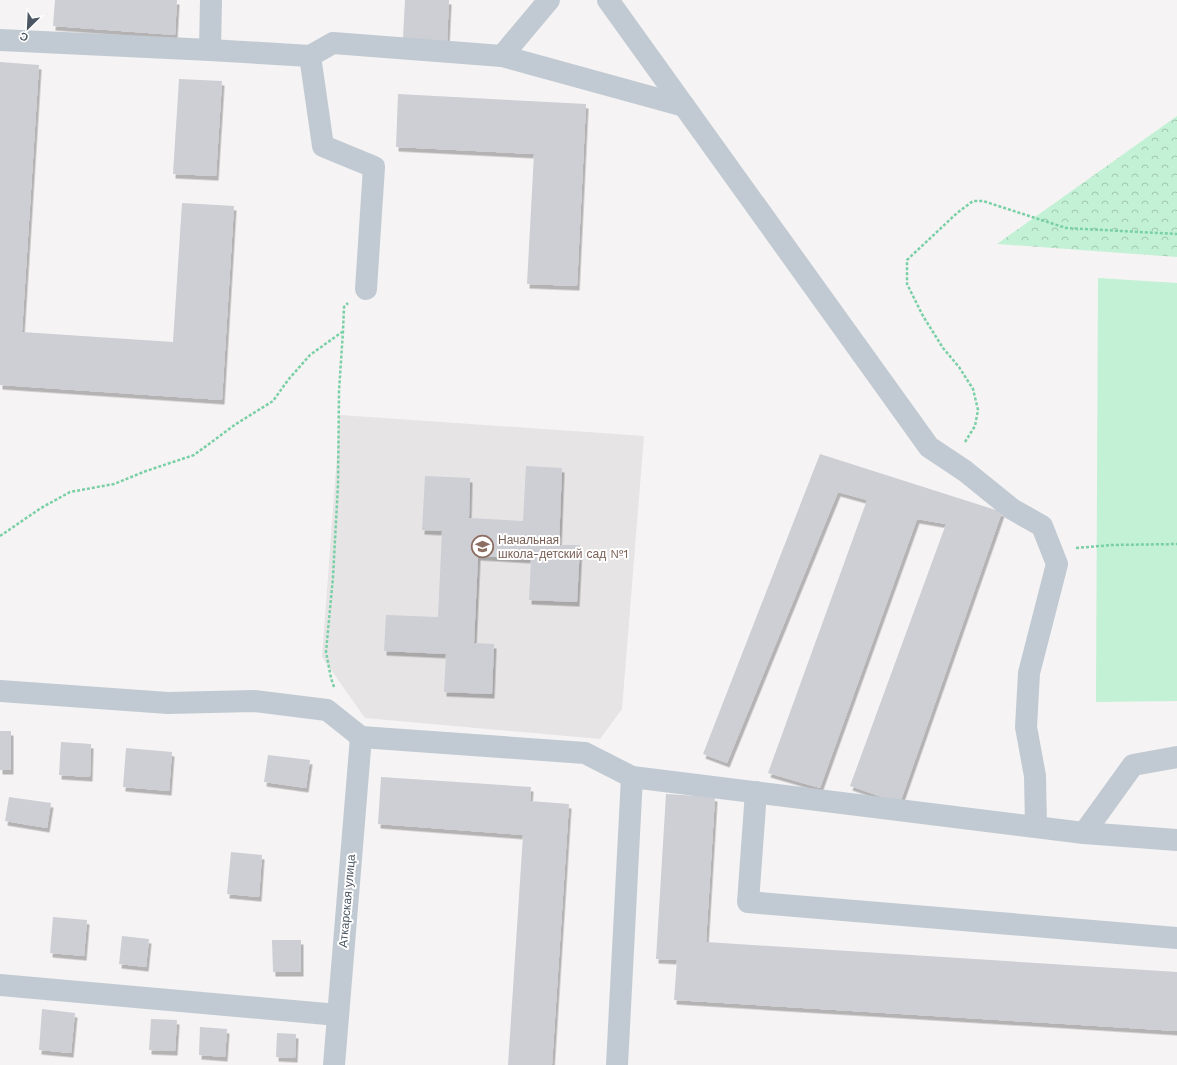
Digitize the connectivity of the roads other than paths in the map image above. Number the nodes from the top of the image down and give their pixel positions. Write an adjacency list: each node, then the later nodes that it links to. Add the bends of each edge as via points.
1 (211, 0): 5 (lane)
2 (549, 0): 7 (lane)
3 (608, 0): 8 (lane)
4 (0, 40): 5 (lane)
5 (210, 50): 6 (lane)
6 (310, 56): 7 (lane, via 333,43); 9 (lane, via 323,146 374,167)
7 (502, 56): 8 (lane)
8 (684, 106): 15 (lane, via 929,447 1012,508 1042,526 1057,564 1029,673 1026,727 1035,776)
9 (366, 289)
10 (0, 691): 11 (lane, via 168,703 254,701 328,710)
11 (361, 737): 13 (lane, via 585,752); 20 (lane, Аткарская улица)
12 (1177, 757): 16 (lane, via 1133,765)
13 (632, 777): 14 (lane); 22 (lane)
14 (756, 792): 15 (lane); 18 (lane, via 748,902)
15 (1036, 826): 16 (lane)
16 (1084, 833): 17 (lane)
17 (1177, 840)
18 (1177, 938)
19 (0, 985): 20 (lane)
20 (338, 1015): 21 (lane, Аткарская улица)
21 (334, 1065)
22 (617, 1065)

